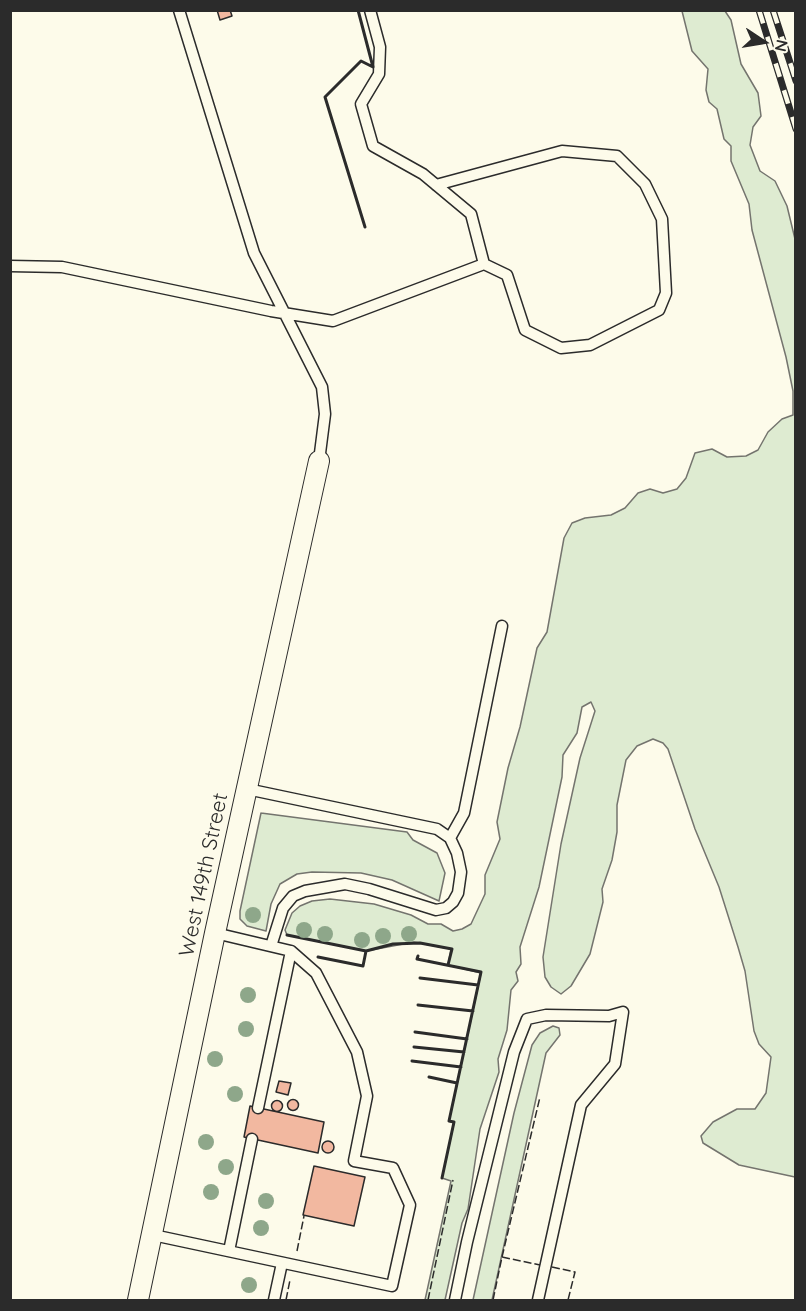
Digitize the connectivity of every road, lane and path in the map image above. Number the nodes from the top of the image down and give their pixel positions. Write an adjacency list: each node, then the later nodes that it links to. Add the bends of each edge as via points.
1 (179, 10): 6 (lane, via 254,253)
2 (370, 10): 3 (lane, via 380,47 379,75 361,104 373,146)
3 (436, 185): 4 (lane, via 471,214); 4 (lane, via 562,151 617,156 645,184 662,219 666,293 659,310 590,345 561,348 525,330 507,275)
4 (484, 264): 6 (lane, via 333,321)
5 (10, 266): 6 (lane, via 62,267)
6 (285, 313): 7 (lane, via 322,387 326,414)
7 (319, 461): 9 (street, West 149th Street)
8 (502, 626): 10 (lane, via 464,813)
9 (247, 789): 10 (lane, via 437,829); 11 (street, West 149th Street)
10 (450, 838): 12 (lane, via 461,872 458,893 446,908 428,908 345,884 319,887 293,896 283,908)
11 (215, 933): 12 (lane); 16 (street, West 149th Street)
12 (271, 946): 13 (lane)
13 (291, 951): 14 (lane); 18 (lane, via 316,973 357,1052 367,1096 354,1161 393,1168 410,1205 392,1286)
14 (258, 1108)
15 (252, 1139): 17 (lane)
16 (153, 1235): 17 (lane); 19 (street, West 149th Street)
17 (229, 1251): 18 (lane)
18 (282, 1263): 20 (lane)
19 (138, 1300)
20 (274, 1300)
21 (455, 1300): 22 (lane, via 514,1052 527,1019 623,1012 615,1064 581,1105)
22 (538, 1300)

